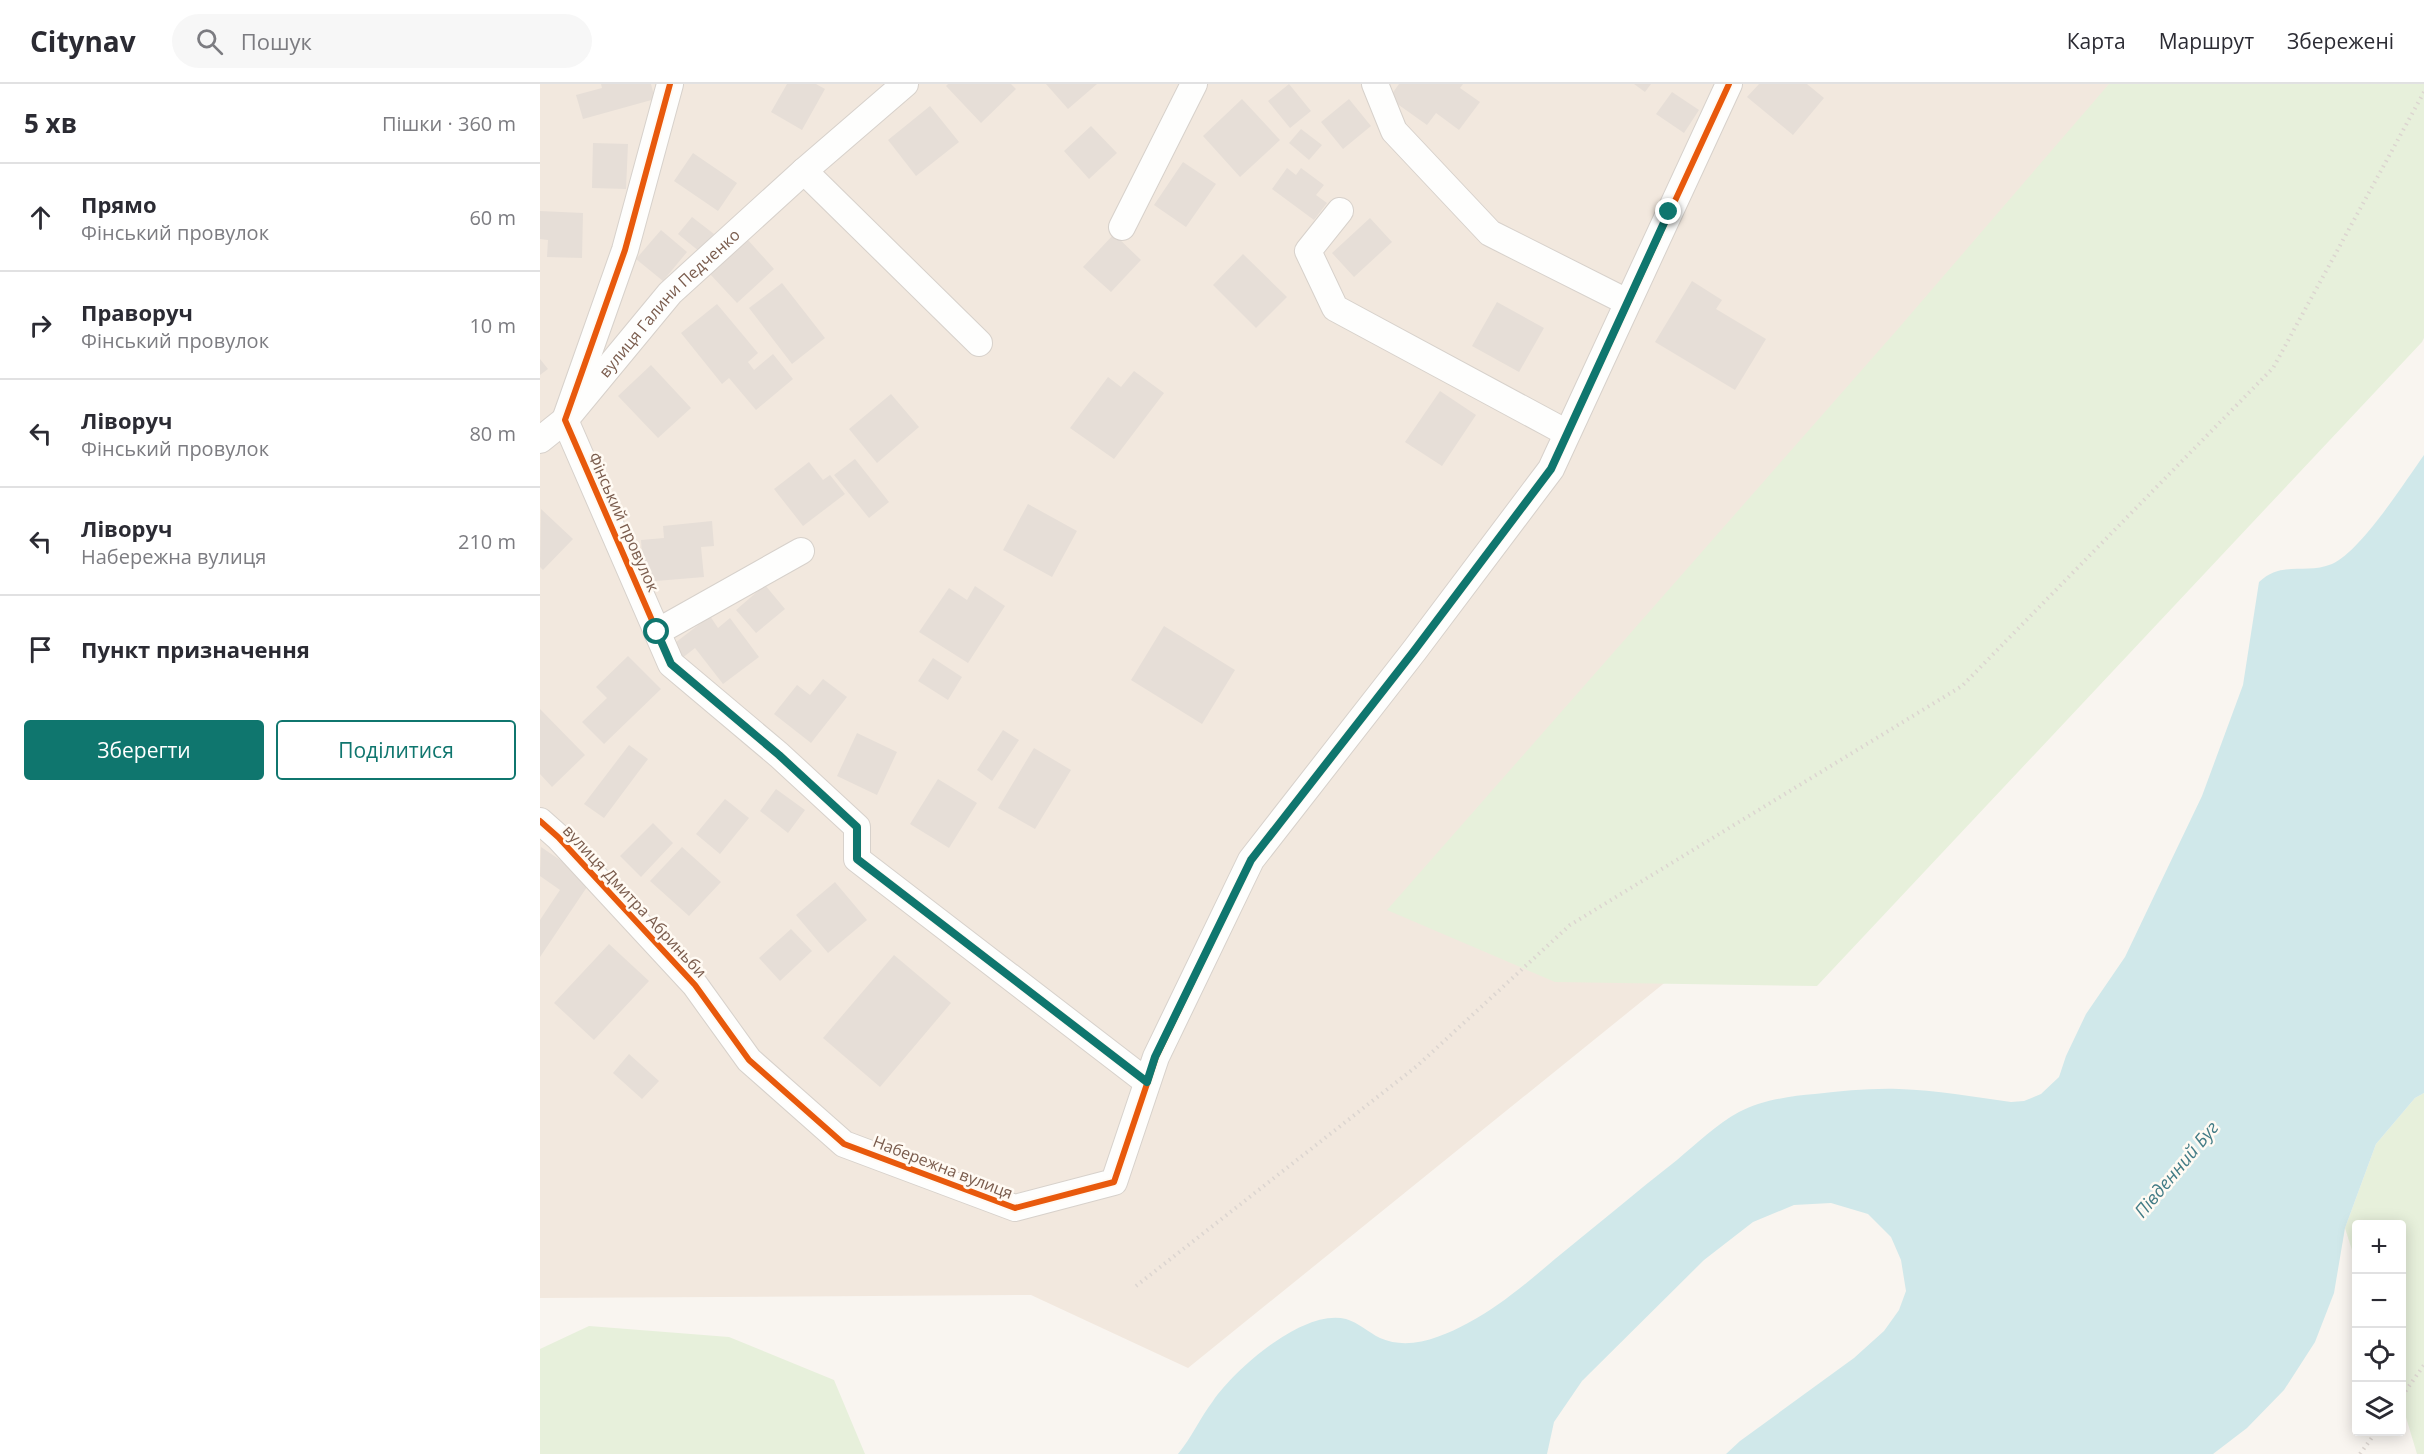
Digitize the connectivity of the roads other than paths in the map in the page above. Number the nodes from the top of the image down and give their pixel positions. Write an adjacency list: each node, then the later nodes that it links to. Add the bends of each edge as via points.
1 (670, 84): 11 (street, via 625,250)
2 (905, 84): 6 (street, вулиця Галини Педченко)
3 (1194, 84): 8 (street)
4 (1374, 84): 9 (street, via 1394,131 1490,233)
5 (1729, 84): 9 (street, Набережна вулиця)
6 (804, 171): 10 (street); 11 (street, вулиця Галини Педченко, via 670,293)
7 (1340, 211): 12 (street, via 1308,251 1335,308)
8 (1122, 227)
9 (1627, 302): 12 (street, Набережна вулиця)
10 (979, 343)
11 (565, 420): 13 (street, вулиця Галини Педченко); 15 (street, Фінський провулок)
12 (1567, 433): 18 (street, Набережна вулиця, via 1551,469 1251,860 1155,1057)
13 (540, 440)
14 (801, 551): 15 (street)
15 (657, 632): 18 (street, Фінський провулок, via 671,664 857,827 857,859)
16 (540, 821): 17 (street, вулиця Дмитра Абриньби, via 695,985)
17 (749, 1060): 18 (street, Набережна вулиця, via 844,1144 1015,1209 1114,1182)
18 (1147, 1082)

